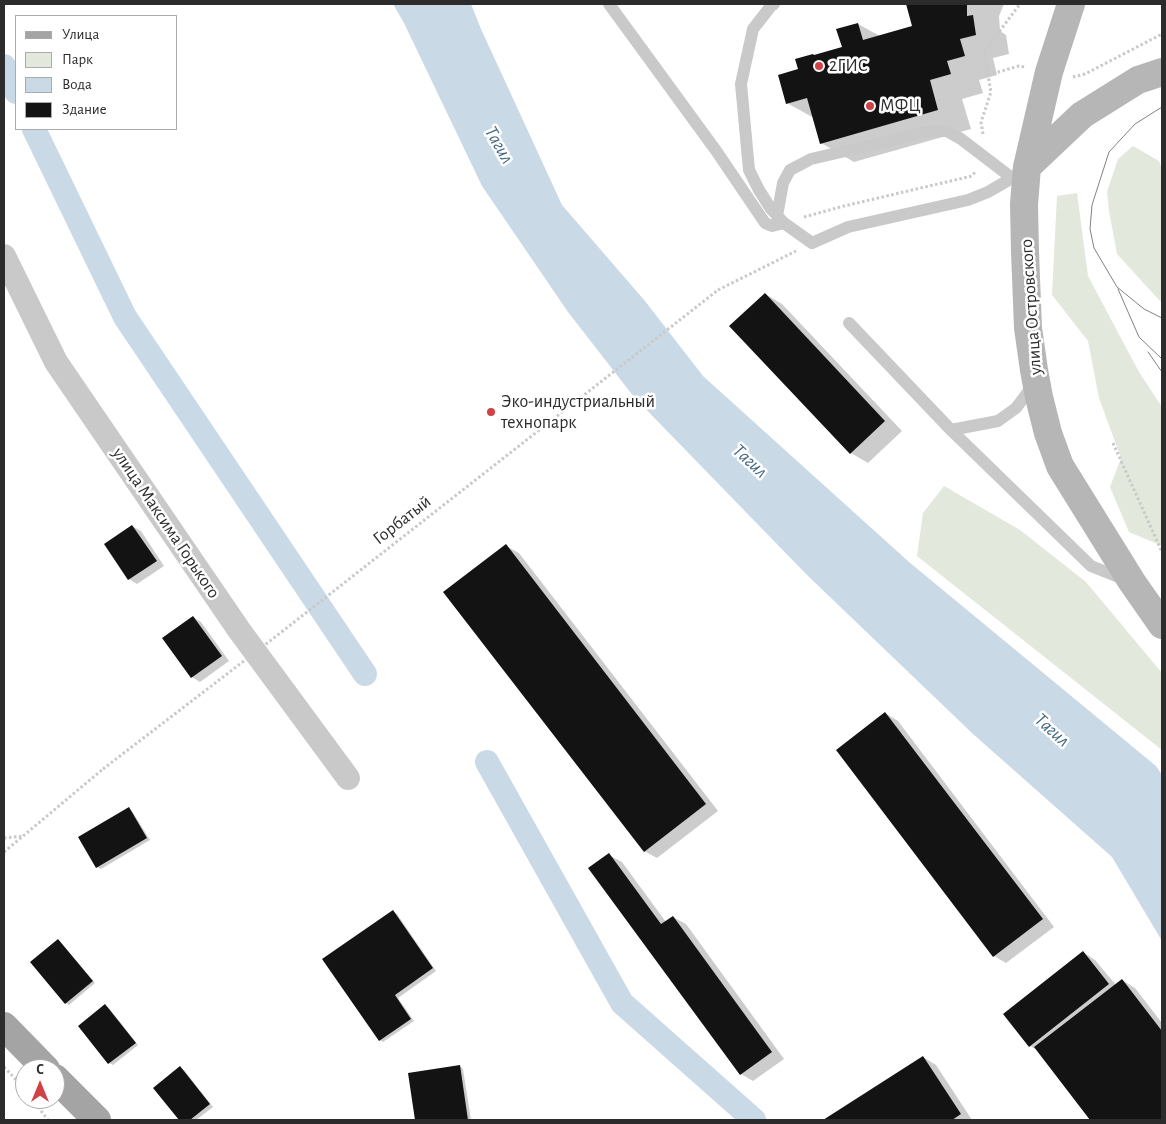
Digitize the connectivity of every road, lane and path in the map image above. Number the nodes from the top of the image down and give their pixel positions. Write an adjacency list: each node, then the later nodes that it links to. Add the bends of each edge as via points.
1 (609, 4): 8 (lane, via 765,223 772,226)
2 (774, 4): 8 (lane, via 753,29 741,84 749,170)
3 (1071, 4): 7 (main road, улица Островского)
4 (1162, 34): 6 (path, via 1085,74)
5 (1162, 72): 7 (main road, via 1138,80 1082,115)
6 (1068, 78)
7 (1020, 172): 8 (lane, via 947,131 931,131 811,159 790,170 783,183); 9 (lane, via 968,200 848,227); 12 (main road, улица Островского, via 1028,328)
8 (780, 219): 9 (lane)
9 (812, 243): 19 (path, Горбатый, bridge, via 718,290 103,769)
10 (4, 256): 18 (street, улица Максима Горького, via 56,362 239,630)
11 (849, 323): 13 (lane)
12 (1034, 370): 13 (lane, via 1030,388 1016,408 998,421); 16 (main road, улица Островского, via 1048,433 1060,466)
13 (951, 430): 16 (lane, via 1091,566)
14 (1113, 443): 15 (path)
15 (1162, 552)
16 (1132, 582): 17 (main road, улица Островского)
17 (1162, 625)
18 (348, 778)
19 (24, 836): 20 (path); 21 (path, Горбатый)
20 (4, 838)
21 (4, 852)
22 (4, 1026): 23 (main road)
23 (36, 1059)
24 (4, 1067): 25 (path)
25 (15, 1079)
26 (65, 1088): 29 (main road)
27 (40, 1109): 28 (path)
28 (48, 1120)
29 (97, 1120)

